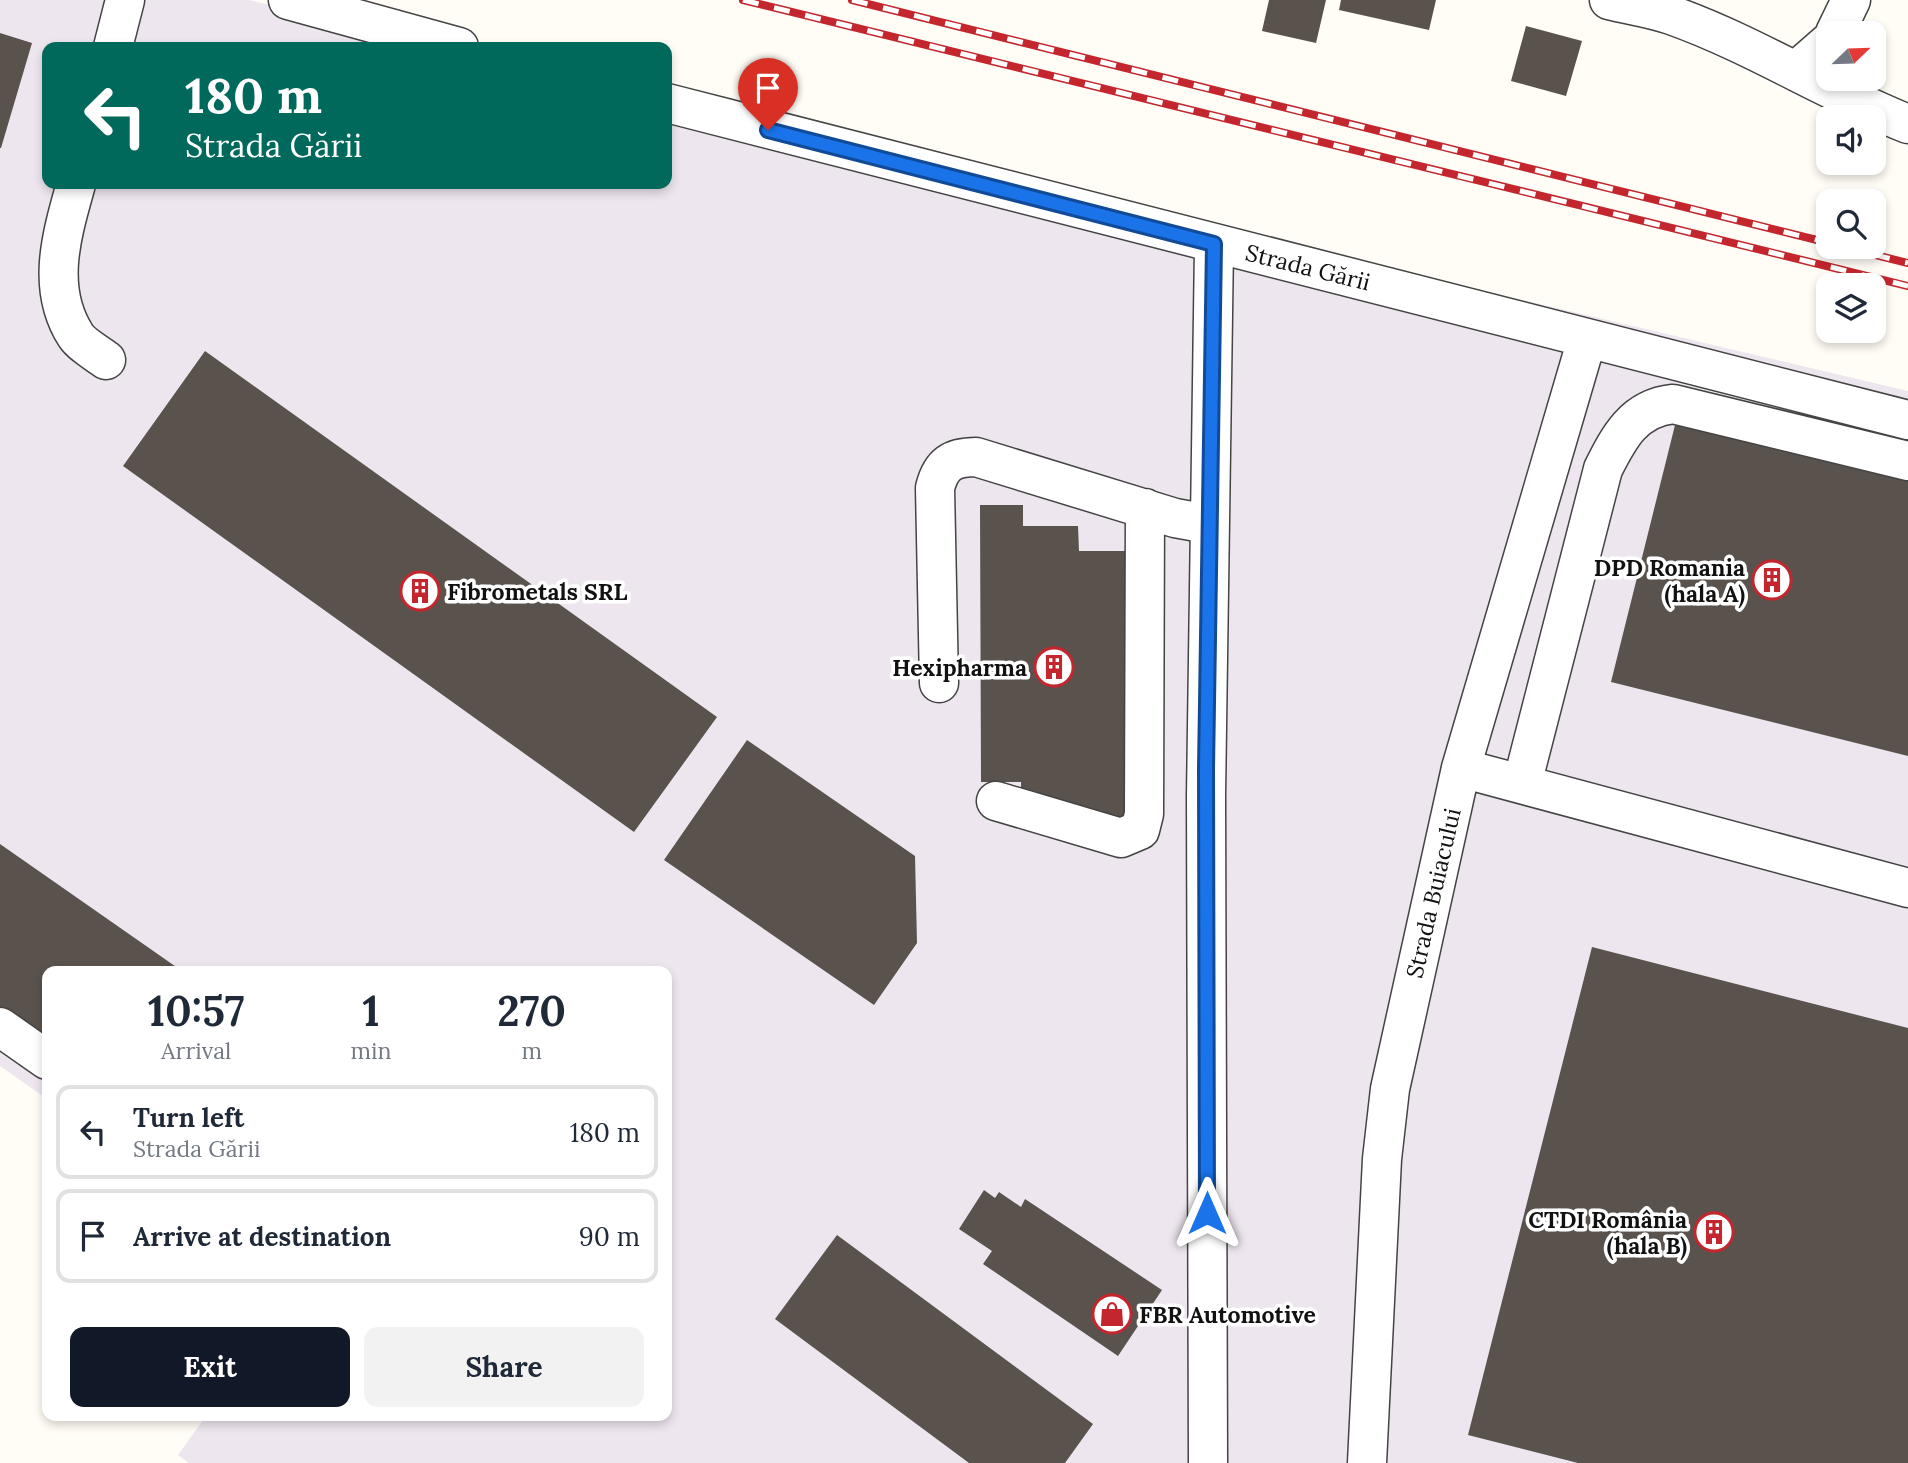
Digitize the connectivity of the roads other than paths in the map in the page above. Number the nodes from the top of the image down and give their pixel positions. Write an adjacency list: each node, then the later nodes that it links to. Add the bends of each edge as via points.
1 (125, 0): 6 (street)
2 (288, 0): 7 (street)
3 (1609, 0): 9 (street, via 1680,18)
4 (1851, 0): 5 (street)
5 (1841, 21)
6 (114, 42)
7 (442, 42)
8 (1816, 53): 9 (street)
9 (1797, 70): 11 (street, via 1858,104)
10 (672, 104): 13 (street, Strada Gării)
11 (1908, 124)
12 (75, 189): 15 (street, via 59,248 60,296 77,338)
13 (1214, 244): 14 (street, Strada Gării); 19 (street)
14 (1587, 339): 16 (street, Strada Gării); 21 (street, Strada Buiacului)
15 (106, 360)
16 (1908, 421)
17 (1908, 461): 22 (street, via 1673,404 1653,406 1622,431 1603,469)
18 (1145, 509): 19 (street); 20 (street, via 976,457 958,457 948,463 939,472 935,488); 23 (street, via 1144,814 1140,830 1121,838)
19 (1208, 524): 27 (street)
20 (939, 683)
21 (1461, 768): 22 (street); 28 (street, Strada Buiacului, via 1390,1088 1382,1159)
22 (1522, 785): 24 (street)
23 (996, 801)
24 (1908, 888)
25 (0, 1027): 26 (street)
26 (42, 1056)
27 (1208, 1463)
28 (1367, 1463)

